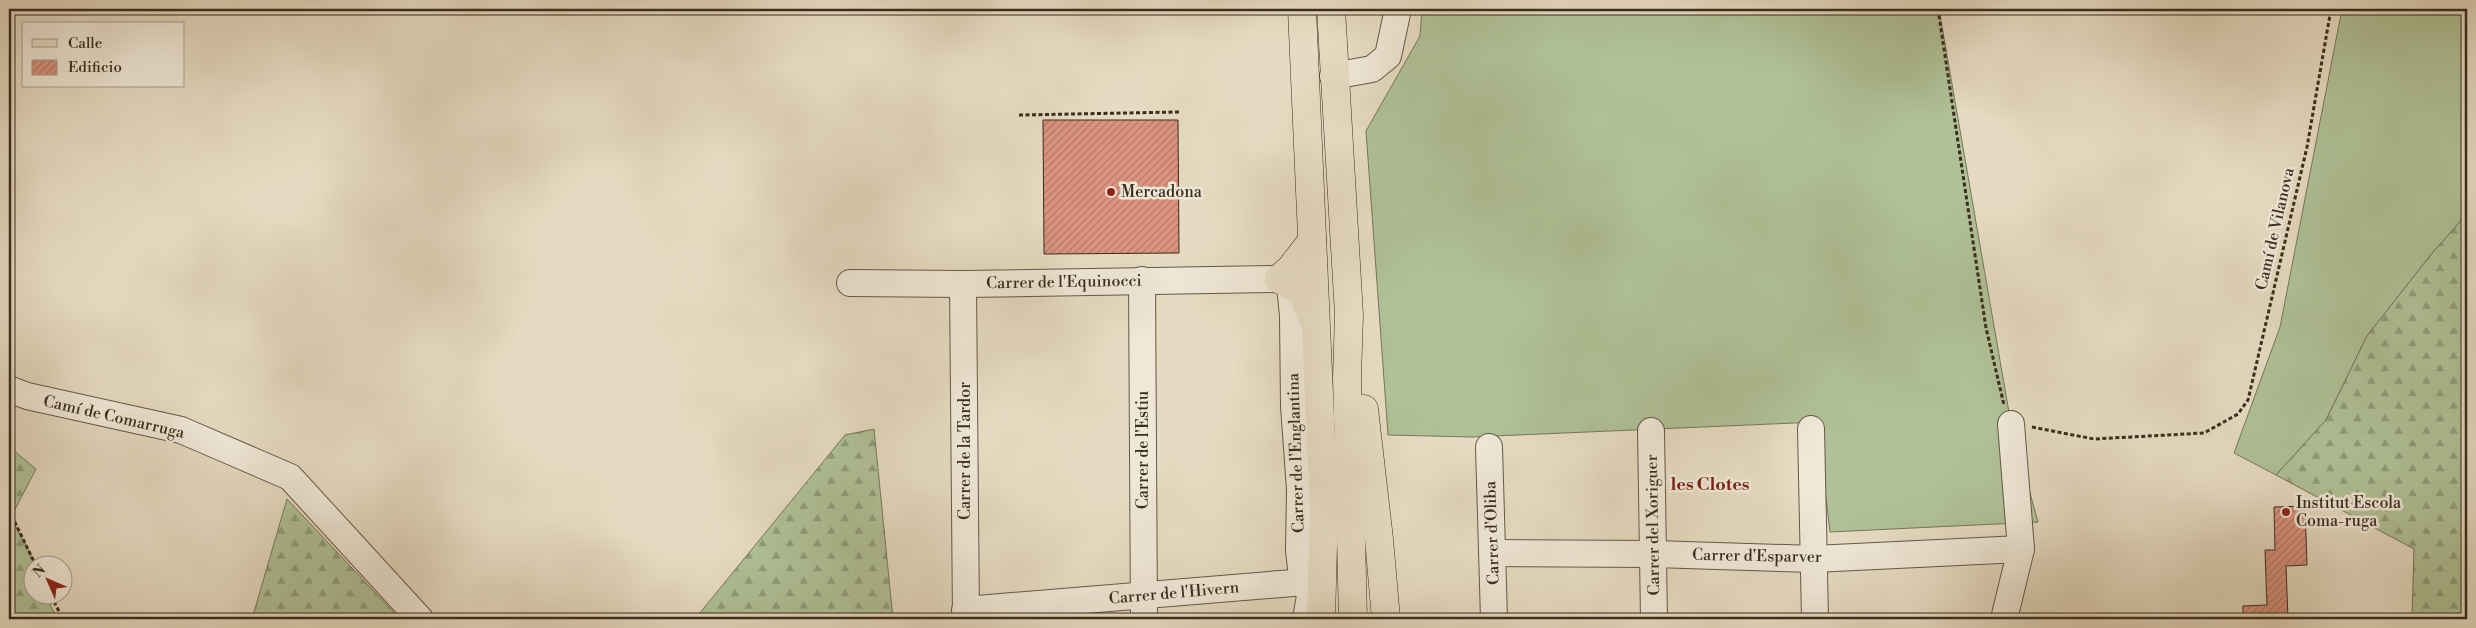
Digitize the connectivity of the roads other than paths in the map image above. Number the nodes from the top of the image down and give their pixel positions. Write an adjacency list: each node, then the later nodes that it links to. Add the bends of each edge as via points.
1 (1302, 9): 5 (main road)
2 (1331, 9): 4 (main road)
3 (1398, 9): 4 (street, via 1388,56 1372,69)
4 (1334, 76): 11 (main road)
5 (1312, 241): 8 (main road); 10 (main road)
6 (1142, 280): 8 (street, Carrer de l'Equinocci); 9 (street, Carrer de l'Equinocci); 23 (street, Carrer de l'Estiu)
7 (850, 282): 9 (street, Carrer de l'Equinocci, via 888,272)
8 (1284, 282): 10 (main road, via 1302,292); 22 (street, Carrer de l'Englantina, via 1293,316 1294,406 1300,489 1299,551)
9 (963, 284): 24 (street, Carrer de la Tardor)
10 (1317, 339): 17 (main road)
11 (1350, 343): 28 (main road, via 1347,377); 29 (main road, via 1359,372)
12 (9, 389): 25 (street, Camí de Comarruga, via 181,430 290,477)
13 (2011, 424): 18 (street)
14 (1811, 429): 21 (street)
15 (1651, 431): 20 (street, Carrer del Xoriguer)
16 (1489, 448): 19 (street, Carrer d'Oliba)
17 (1324, 508): 22 (street, via 1316,522 1313,562); 27 (main road)
18 (2021, 549): 21 (street, Carrer d'Esparver); 33 (street)
19 (1493, 553): 20 (street, Carrer d'Esparver); 30 (street, Carrer d'Oliba)
20 (1654, 554): 21 (street, Carrer d'Esparver); 31 (street, Carrer del Xoriguer)
21 (1814, 558): 32 (street)
22 (1305, 582): 23 (street, Carrer de l'Hivern); 26 (street, Carrer de l'Englantina, via 1310,596)
23 (1144, 607): 24 (street, Carrer de l'Hivern)
24 (966, 614)
25 (420, 619)
26 (1306, 619)
27 (1321, 619)
28 (1353, 619)
29 (1386, 619)
30 (1494, 619)
31 (1654, 619)
32 (1815, 619)
33 (2004, 619)

